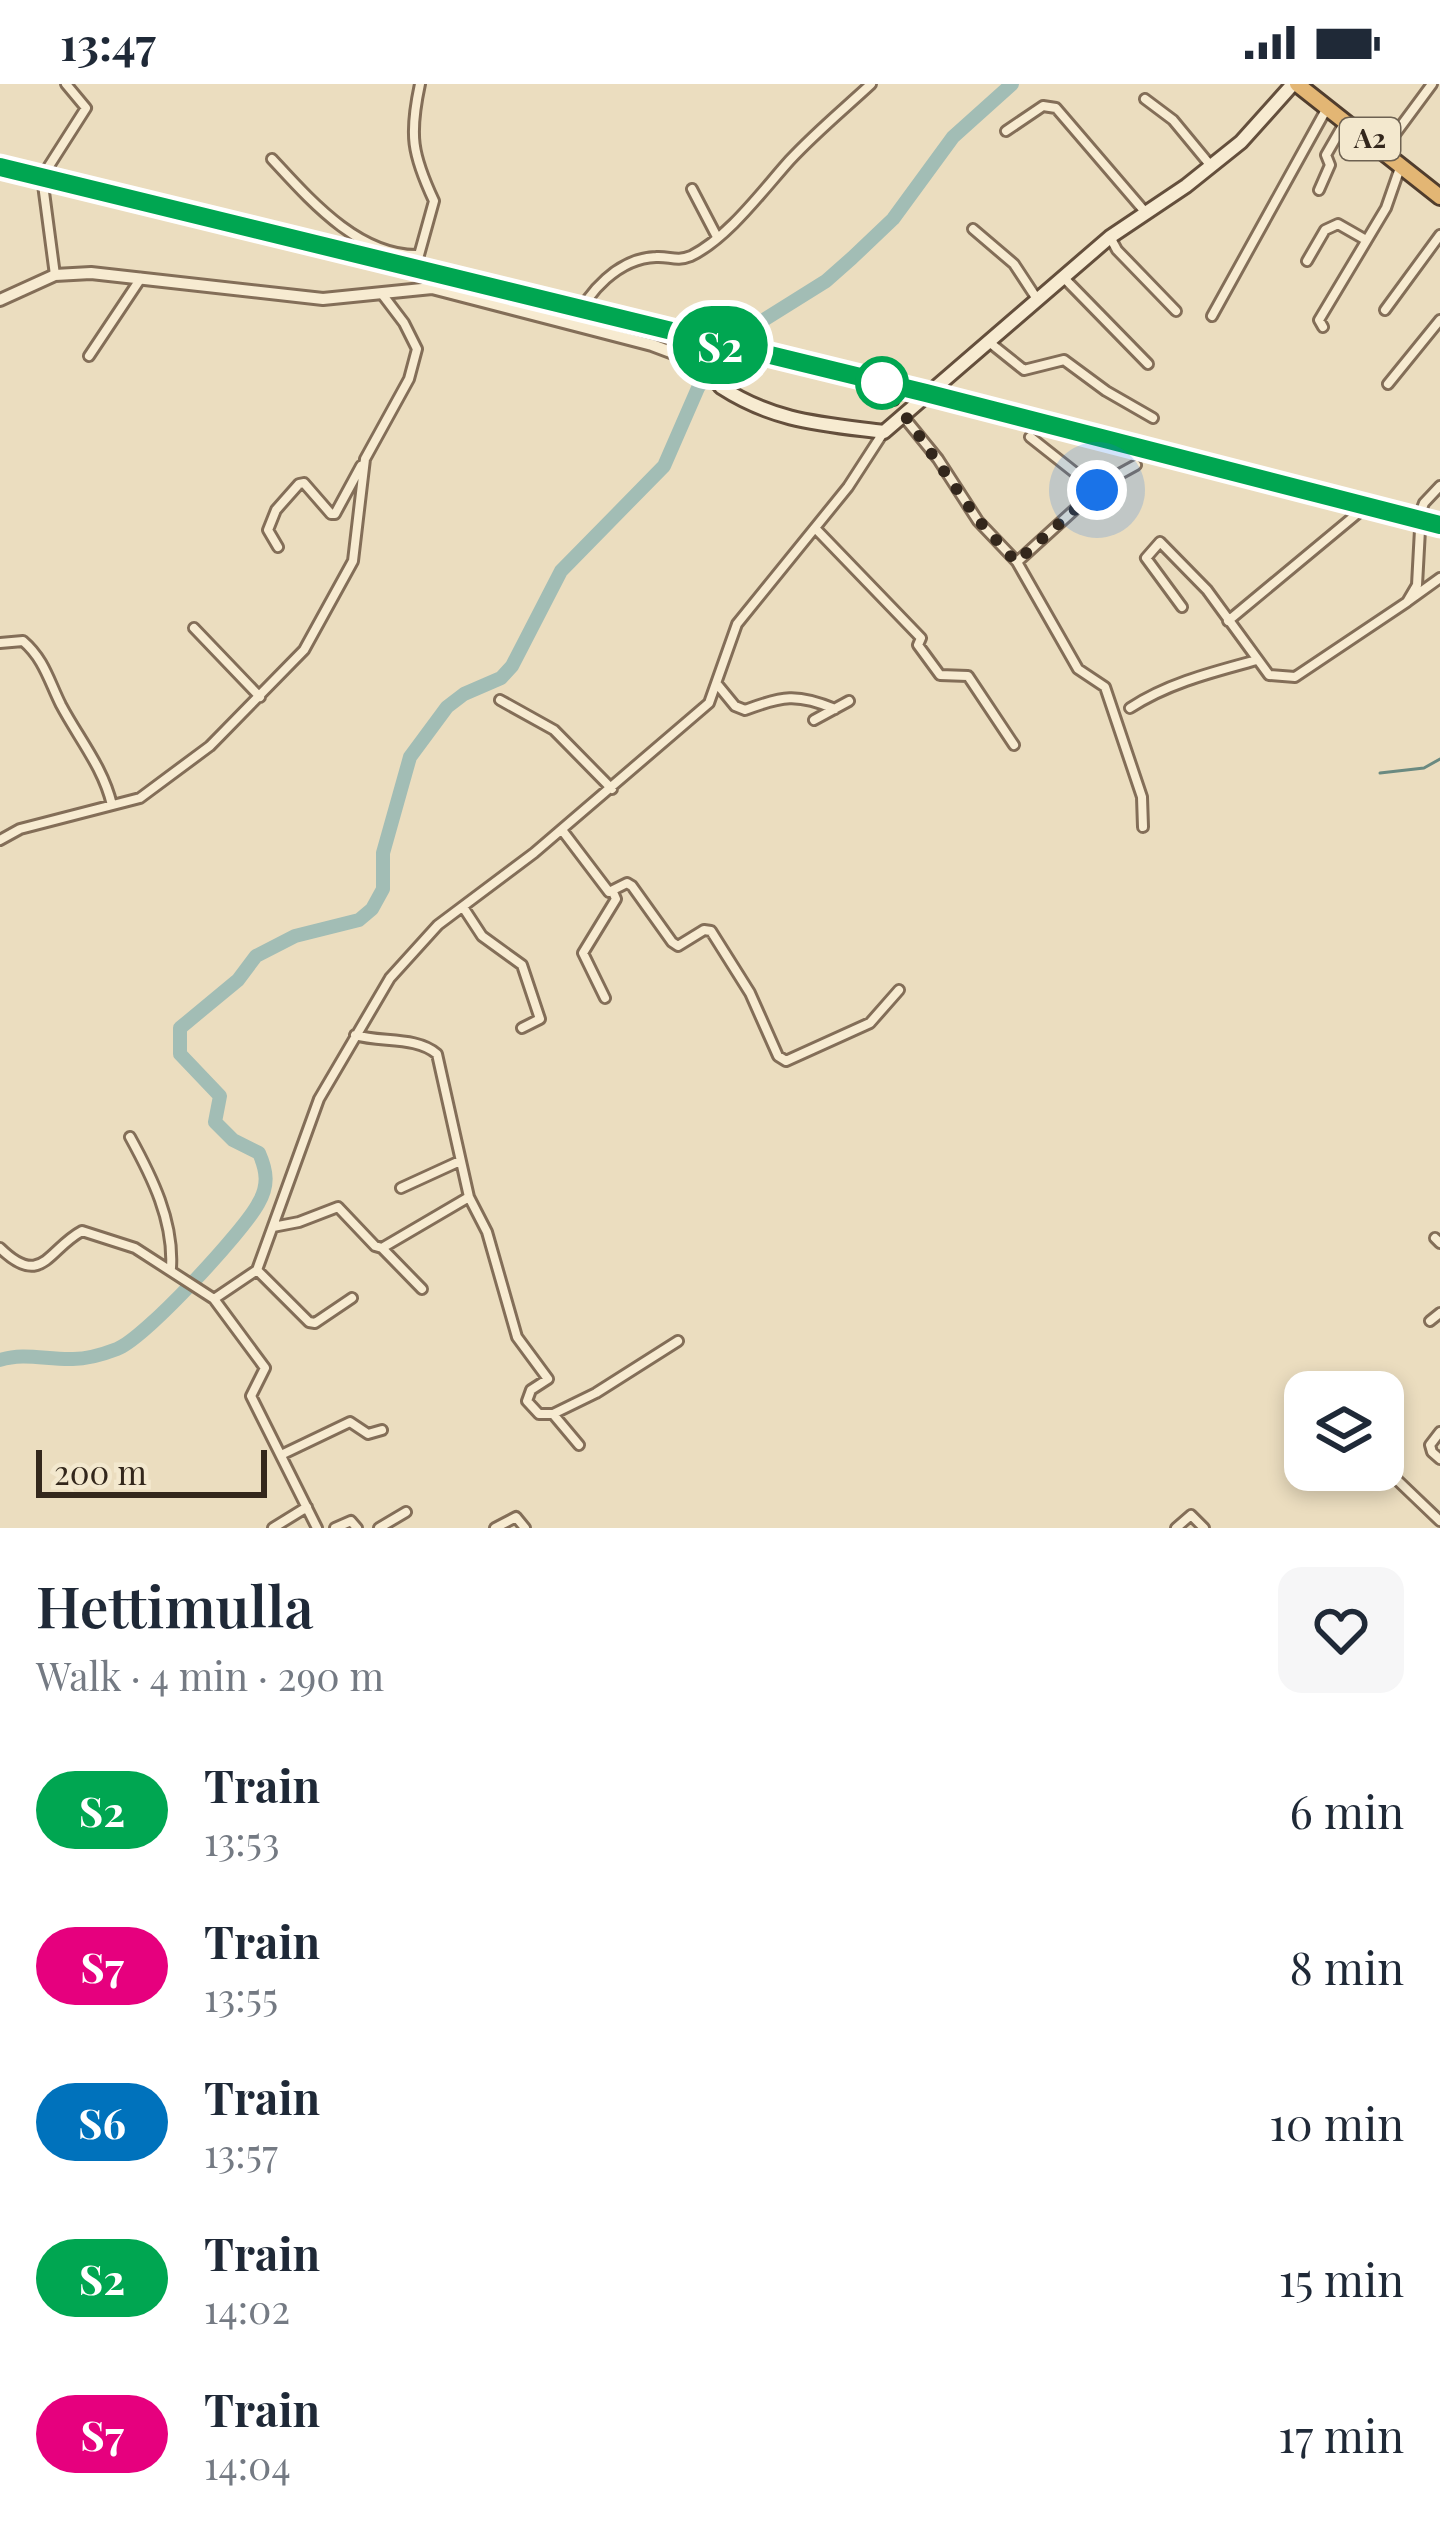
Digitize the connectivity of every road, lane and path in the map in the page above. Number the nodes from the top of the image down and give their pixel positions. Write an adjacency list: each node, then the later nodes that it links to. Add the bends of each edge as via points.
1 (67, 84): 24 (street, via 86,108 42,177)
2 (420, 84): 11 (street, via 411,131 434,201 419,255 379,248 332,221)
3 (871, 84): 20 (street)
4 (1295, 84): 7 (highway, A2); 13 (main road)
5 (1432, 84): 10 (street)
6 (1145, 99): 13 (street)
7 (1328, 107): 8 (highway, A2); 32 (street)
8 (1346, 121): 10 (highway, A2); 15 (street, via 1326,154 1330,165)
9 (1006, 131): 17 (street, via 1042,106 1056,108)
10 (1384, 149): 12 (highway, A2)
11 (272, 159)
12 (1401, 163): 16 (highway, A2); 22 (street)
13 (1211, 166): 17 (main road)
14 (692, 189): 20 (street)
15 (1319, 190)
16 (1440, 197)
17 (1147, 214): 21 (main road)
18 (973, 229): 29 (street, via 1014,264)
19 (1440, 235): 30 (street)
20 (716, 236): 34 (street, via 694,255 657,256 615,274 592,290)
21 (1110, 237): 26 (main road); 31 (street)
22 (1366, 240): 23 (street, via 1338,224 1325,230); 35 (street, via 1319,320)
23 (1307, 261)
24 (55, 275): 25 (street); 28 (street)
25 (142, 277): 27 (street, via 322,299); 37 (street)
26 (1064, 278): 29 (main road); 38 (street)
27 (381, 293): 34 (street, via 432,288); 45 (street, via 417,350 410,379)
28 (0, 300)
29 (1038, 300): 36 (main road)
30 (1385, 310)
31 (1176, 311)
32 (1212, 316)
33 (1440, 320): 39 (street)
34 (574, 324): 40 (street, via 676,355)
35 (1323, 327)
36 (989, 342): 41 (main road); 42 (street, via 1024,370 1064,360)
37 (89, 356)
38 (1148, 364)
39 (1388, 384)
40 (721, 387): 43 (main road, via 795,421)
41 (902, 415): 43 (main road); 52 (street)
42 (1153, 418)
43 (884, 432): 50 (street)
44 (1030, 437): 48 (street)
45 (364, 459): 51 (street, via 335,514 299,484 268,530); 61 (street, via 353,561 304,650)
46 (1136, 465): 48 (street)
47 (1440, 486): 54 (street, via 1424,503 1417,585)
48 (1097, 490): 52 (street)
49 (1358, 513): 56 (street)
50 (814, 528): 60 (street, via 737,624); 67 (street, via 921,638 940,675 968,676)
51 (278, 548)
52 (1016, 562): 70 (street, via 1078,669 1105,687 1142,797)
53 (1440, 578): 54 (street)
54 (1407, 602): 59 (street, via 1295,677 1269,675)
55 (1182, 607): 56 (street, via 1146,558 1160,542)
56 (1228, 621): 59 (street)
57 (194, 628): 61 (street)
58 (0, 643): 69 (street, via 23,641 38,654)
59 (1257, 660): 64 (street)
60 (716, 683): 65 (street, via 745,710 784,696); 68 (street, via 709,703)
61 (260, 697): 69 (street, via 140,798)
62 (500, 700): 68 (street, via 554,730)
63 (849, 701): 65 (street)
64 (1130, 708)
65 (836, 709): 66 (street)
66 (814, 721)
67 (1014, 745)
68 (612, 788): 71 (street)
69 (112, 806): 72 (street)
70 (1143, 826)
71 (562, 830): 73 (street); 74 (street)
72 (0, 840)
73 (613, 892): 75 (street, via 632,886 678,946 711,931 786,1061 870,1023); 76 (street, via 583,953)
74 (463, 907): 77 (street, via 482,936 522,965 540,1019); 78 (street, via 390,978)
75 (899, 990)
76 (605, 998)
77 (522, 1028)
78 (355, 1035): 80 (street, via 432,1048 441,1059); 83 (street, via 320,1099)
79 (130, 1137): 86 (street, via 156,1184)
80 (460, 1161): 81 (street); 82 (street)
81 (401, 1188)
82 (469, 1197): 84 (street); 94 (street, via 517,1337 548,1378 527,1400 539,1414)
83 (273, 1227): 84 (street, via 338,1207); 87 (street)
84 (382, 1248): 88 (street)
85 (0, 1249): 86 (street, via 35,1267 82,1231)
86 (172, 1269): 89 (street)
87 (257, 1270): 89 (street); 90 (street, via 309,1322)
88 (422, 1289)
89 (211, 1298): 98 (street, via 265,1368 251,1396)
90 (352, 1298)
91 (1440, 1312): 92 (street)
92 (1430, 1321)
93 (678, 1341): 94 (street)
94 (554, 1414): 97 (street)
95 (382, 1430): 98 (street, via 368,1435 353,1421)
96 (1440, 1432): 99 (street, via 1430,1444)
97 (579, 1445)
98 (281, 1455): 101 (street)
99 (1440, 1459)
100 (1404, 1487): 103 (street)
101 (307, 1507): 104 (street); 105 (street)
102 (406, 1512): 108 (street)
103 (1440, 1521)
104 (273, 1528)
105 (317, 1528)
106 (335, 1528): 107 (street, via 351,1521)
107 (357, 1528)
108 (379, 1528)
109 (495, 1528): 110 (street, via 511,1517)
110 (525, 1528)
111 (1176, 1528): 112 (street, via 1191,1514)
112 (1204, 1528)

